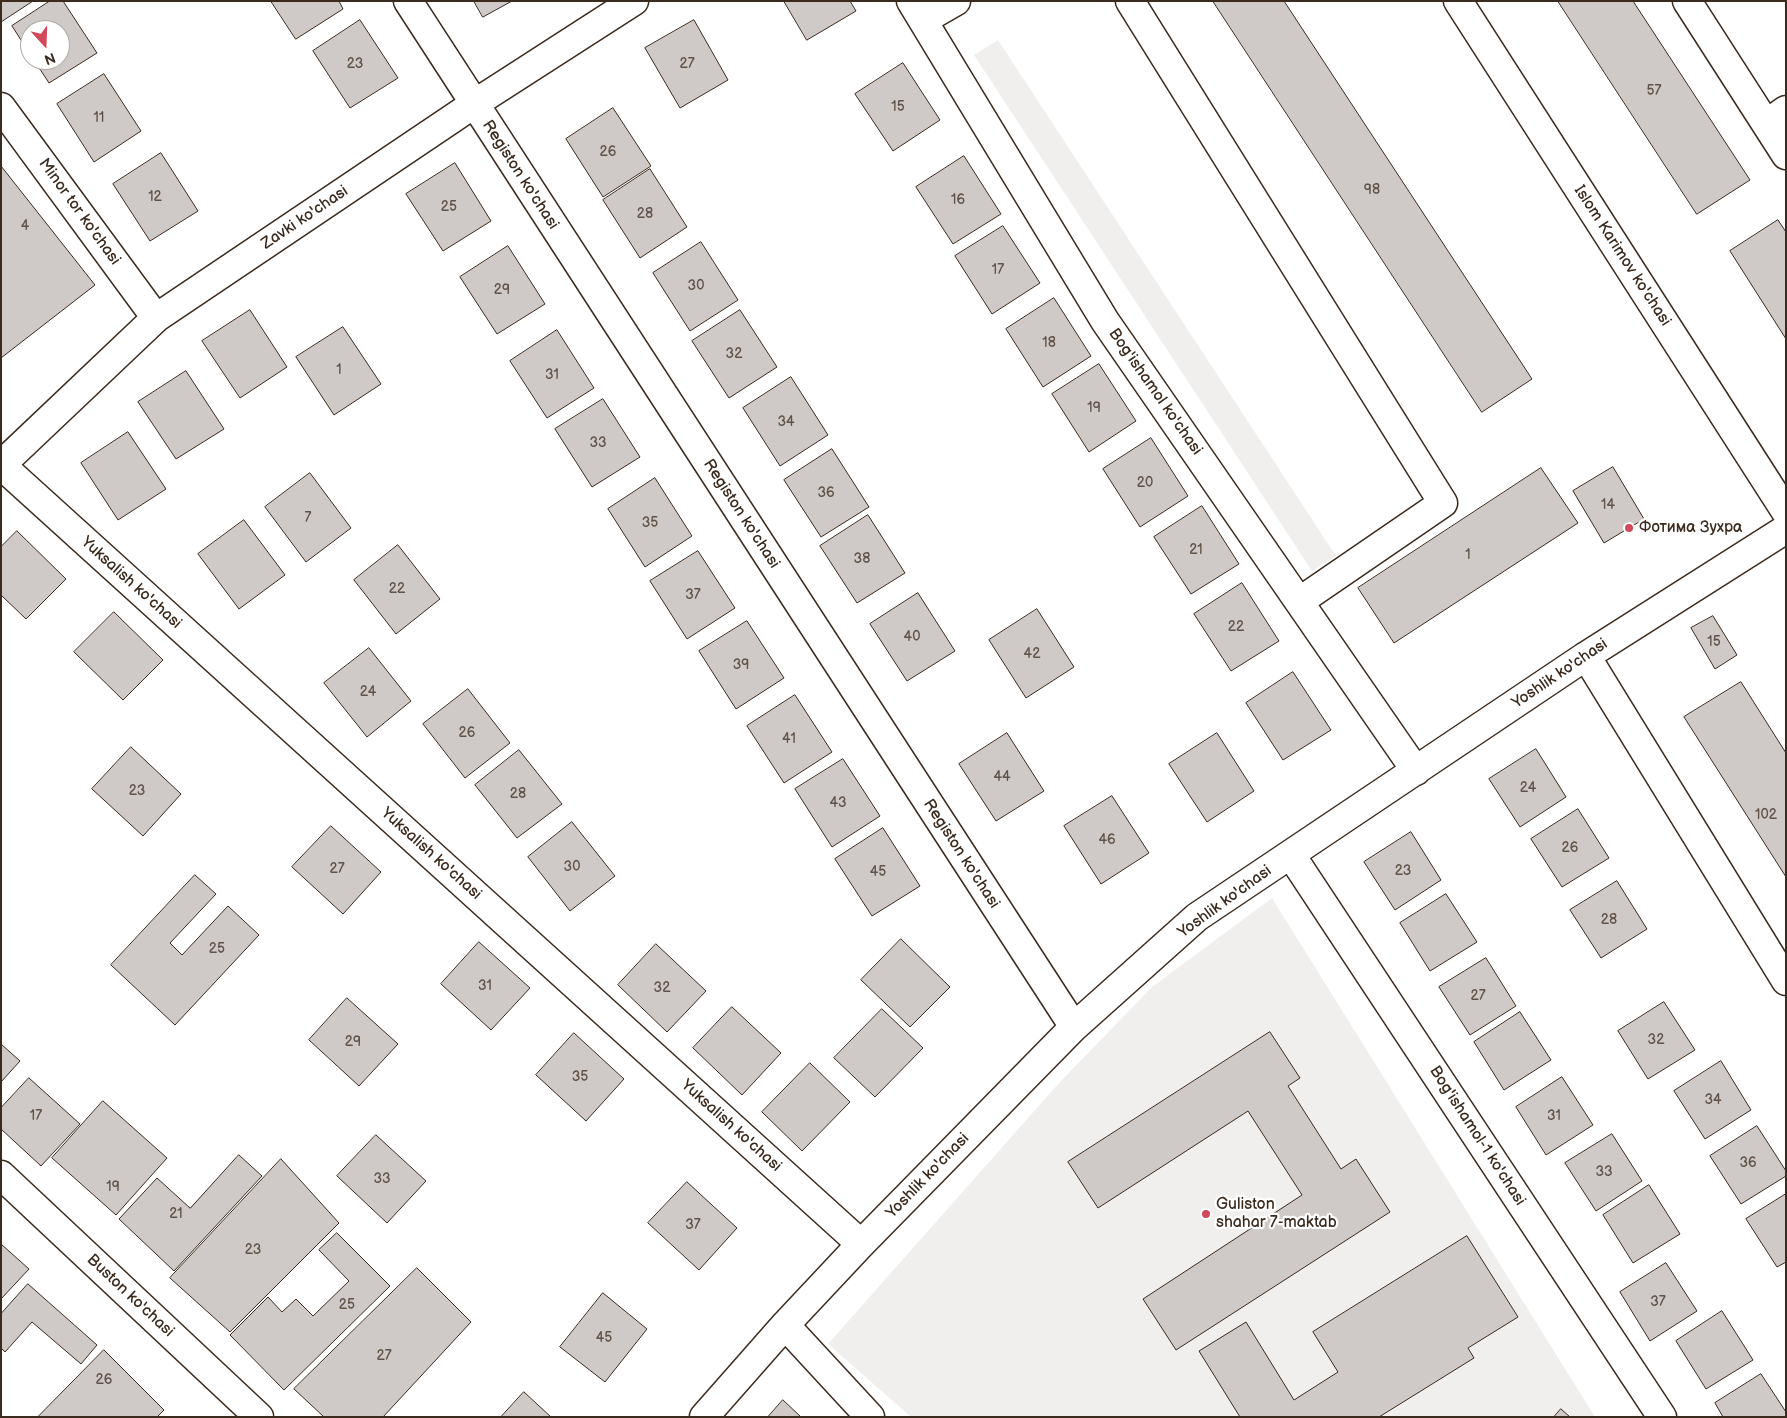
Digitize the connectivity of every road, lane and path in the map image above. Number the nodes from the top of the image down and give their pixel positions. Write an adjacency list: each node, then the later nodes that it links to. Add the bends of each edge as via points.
1 (408, 1): 8 (street, Registon ko'chasi)
2 (634, 1): 8 (street, Zavki ko'chasi)
3 (956, 1): 7 (street)
4 (1130, 1): 16 (street, via 1443,503)
5 (1458, 1): 14 (street, Islom Karimov ko'chasi)
6 (1687, 1): 10 (street)
7 (917, 11): 16 (street, Bog'ishamol ko'chasi, via 1105,320)
8 (474, 104): 12 (street, Zavki ko'chasi); 21 (street, Registon ko'chasi)
9 (1, 107): 12 (street, Minor tor ko'chasi)
10 (1776, 117): 11 (street)
11 (1786, 155)
12 (156, 318): 13 (street, Zavki ko'chasi)
13 (1, 465): 23 (street, Yuksalish ko'chasi)
14 (1782, 499)
15 (1786, 529): 17 (street, Yoshlik ko'chasi)
16 (1300, 601): 18 (street, Bog'ishamol ko'chasi)
17 (1586, 656): 18 (street, Yoshlik ko'chasi); 20 (street)
18 (1416, 771): 19 (street, Yoshlik ko'chasi)
19 (1291, 855): 21 (street, Yoshlik ko'chasi, via 1197,917); 28 (street, Bog'ishamol-1 ko'chasi)
20 (1786, 981)
21 (1074, 1027): 23 (street, Yoshlik ko'chasi)
22 (1, 1175): 25 (street, Buston ko'chasi)
23 (861, 1244): 24 (street, Yoshlik ko'chasi)
24 (785, 1325): 26 (street, Yoshlik ko'chasi); 27 (street)
25 (259, 1417)
26 (704, 1417)
27 (870, 1417)
28 (1662, 1417)

